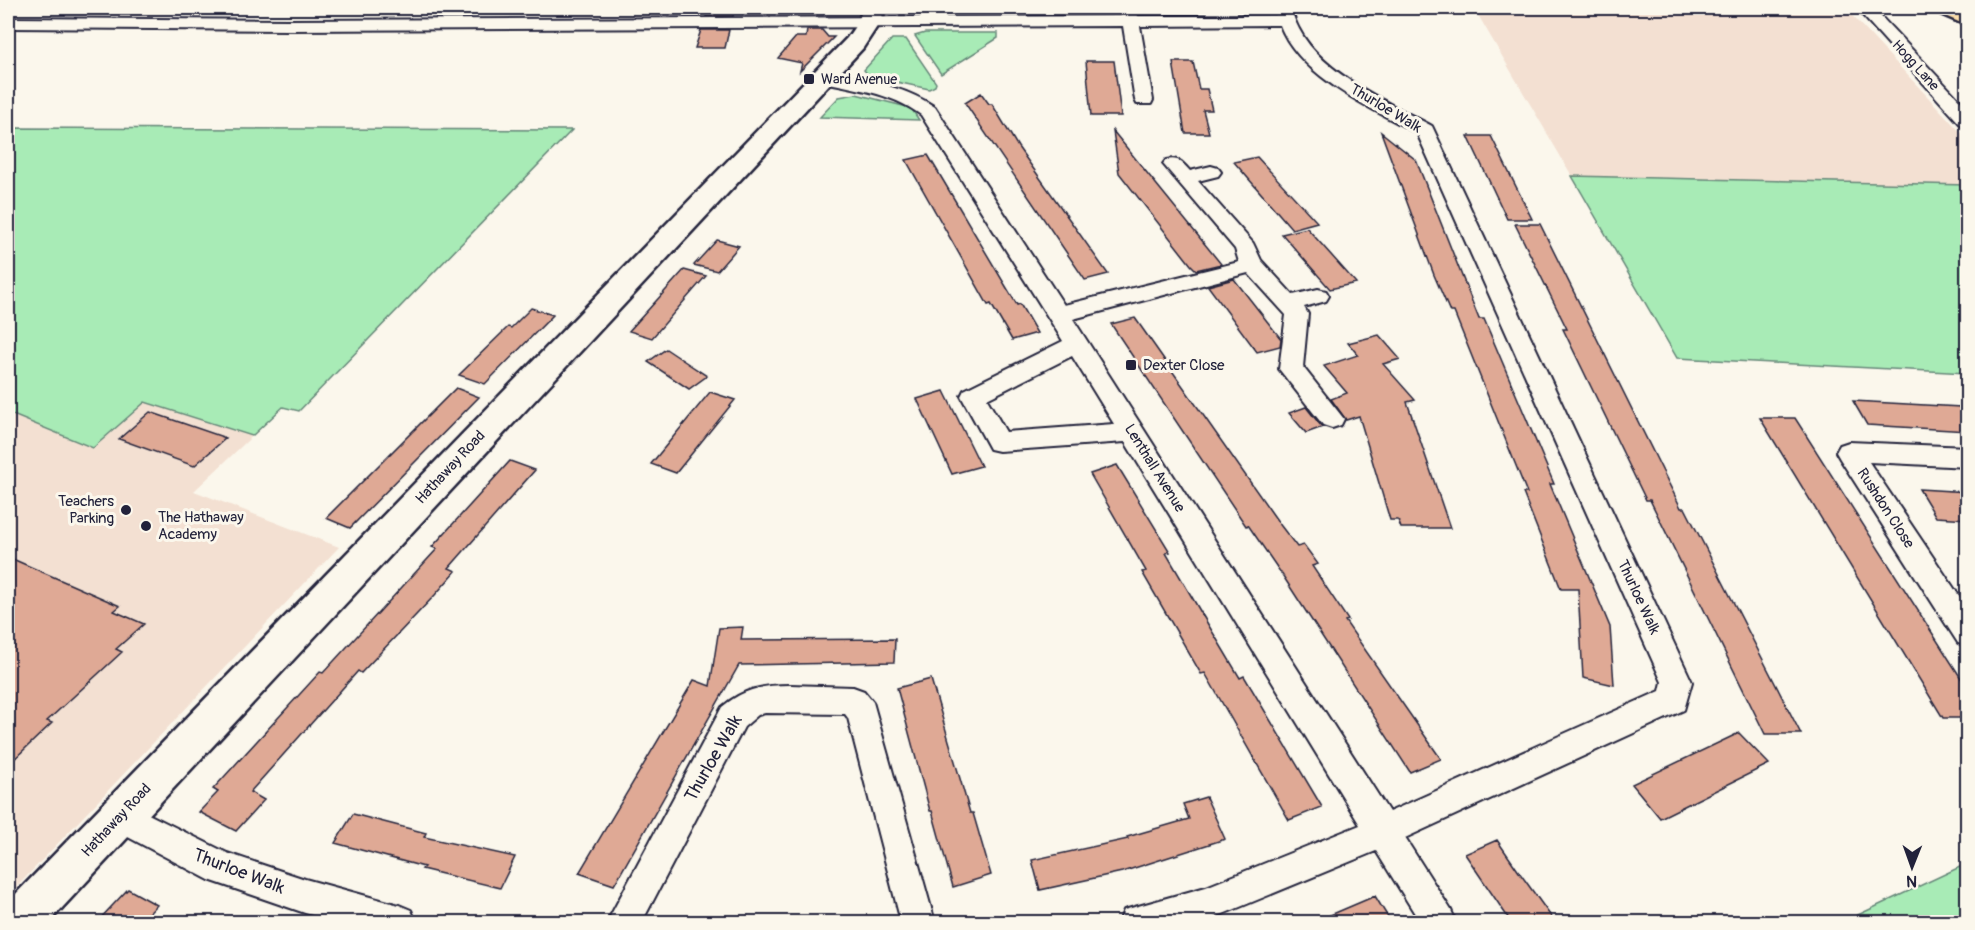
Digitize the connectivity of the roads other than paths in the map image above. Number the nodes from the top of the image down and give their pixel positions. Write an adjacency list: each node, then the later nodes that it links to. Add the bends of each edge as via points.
1 (303, 8): 10 (street)
2 (1864, 8): 13 (street, Hogg Lane)
3 (1946, 8): 8 (main road)
4 (1130, 14): 5 (street); 6 (street); 12 (street)
5 (1283, 14): 26 (street, Thurloe Walk, via 1305,50 1325,69 1425,130 1677,682 1673,700)
6 (872, 15): 7 (street); 11 (street, Hathaway Road, via 855,44)
7 (660, 16): 10 (street)
8 (1968, 20)
9 (8, 23): 10 (street)
10 (290, 25)
11 (822, 76): 19 (street, Lenthall Avenue, via 904,97 928,111); 25 (street, Hathaway Road)
12 (1144, 100)
13 (1960, 105): 14 (street, Hogg Lane)
14 (1968, 121)
15 (1211, 172): 16 (street, via 1179,171 1245,248)
16 (1253, 265): 18 (street); 19 (street)
17 (1318, 296): 18 (street)
18 (1289, 304): 21 (street, via 1297,314 1291,369)
19 (1057, 315): 20 (street, Lenthall Avenue)
20 (1076, 344): 22 (street, Lenthall Avenue); 22 (street, via 973,396 999,442)
21 (1332, 419)
22 (1132, 432): 26 (street, Lenthall Avenue)
23 (1968, 457): 24 (street, Rushdon Close, via 1849,452)
24 (1968, 634)
25 (120, 816): 27 (street, Hathaway Road); 28 (street, Thurloe Walk, via 221,868)
26 (1382, 832): 31 (street, Thurloe Walk, via 1206,904); 32 (street, Lenthall Avenue)
27 (19, 922)
28 (399, 922)
29 (624, 922): 30 (street, Thurloe Walk, via 733,717 759,700 838,699 853,701 864,720)
30 (918, 922)
31 (1136, 922)
32 (1439, 922)

